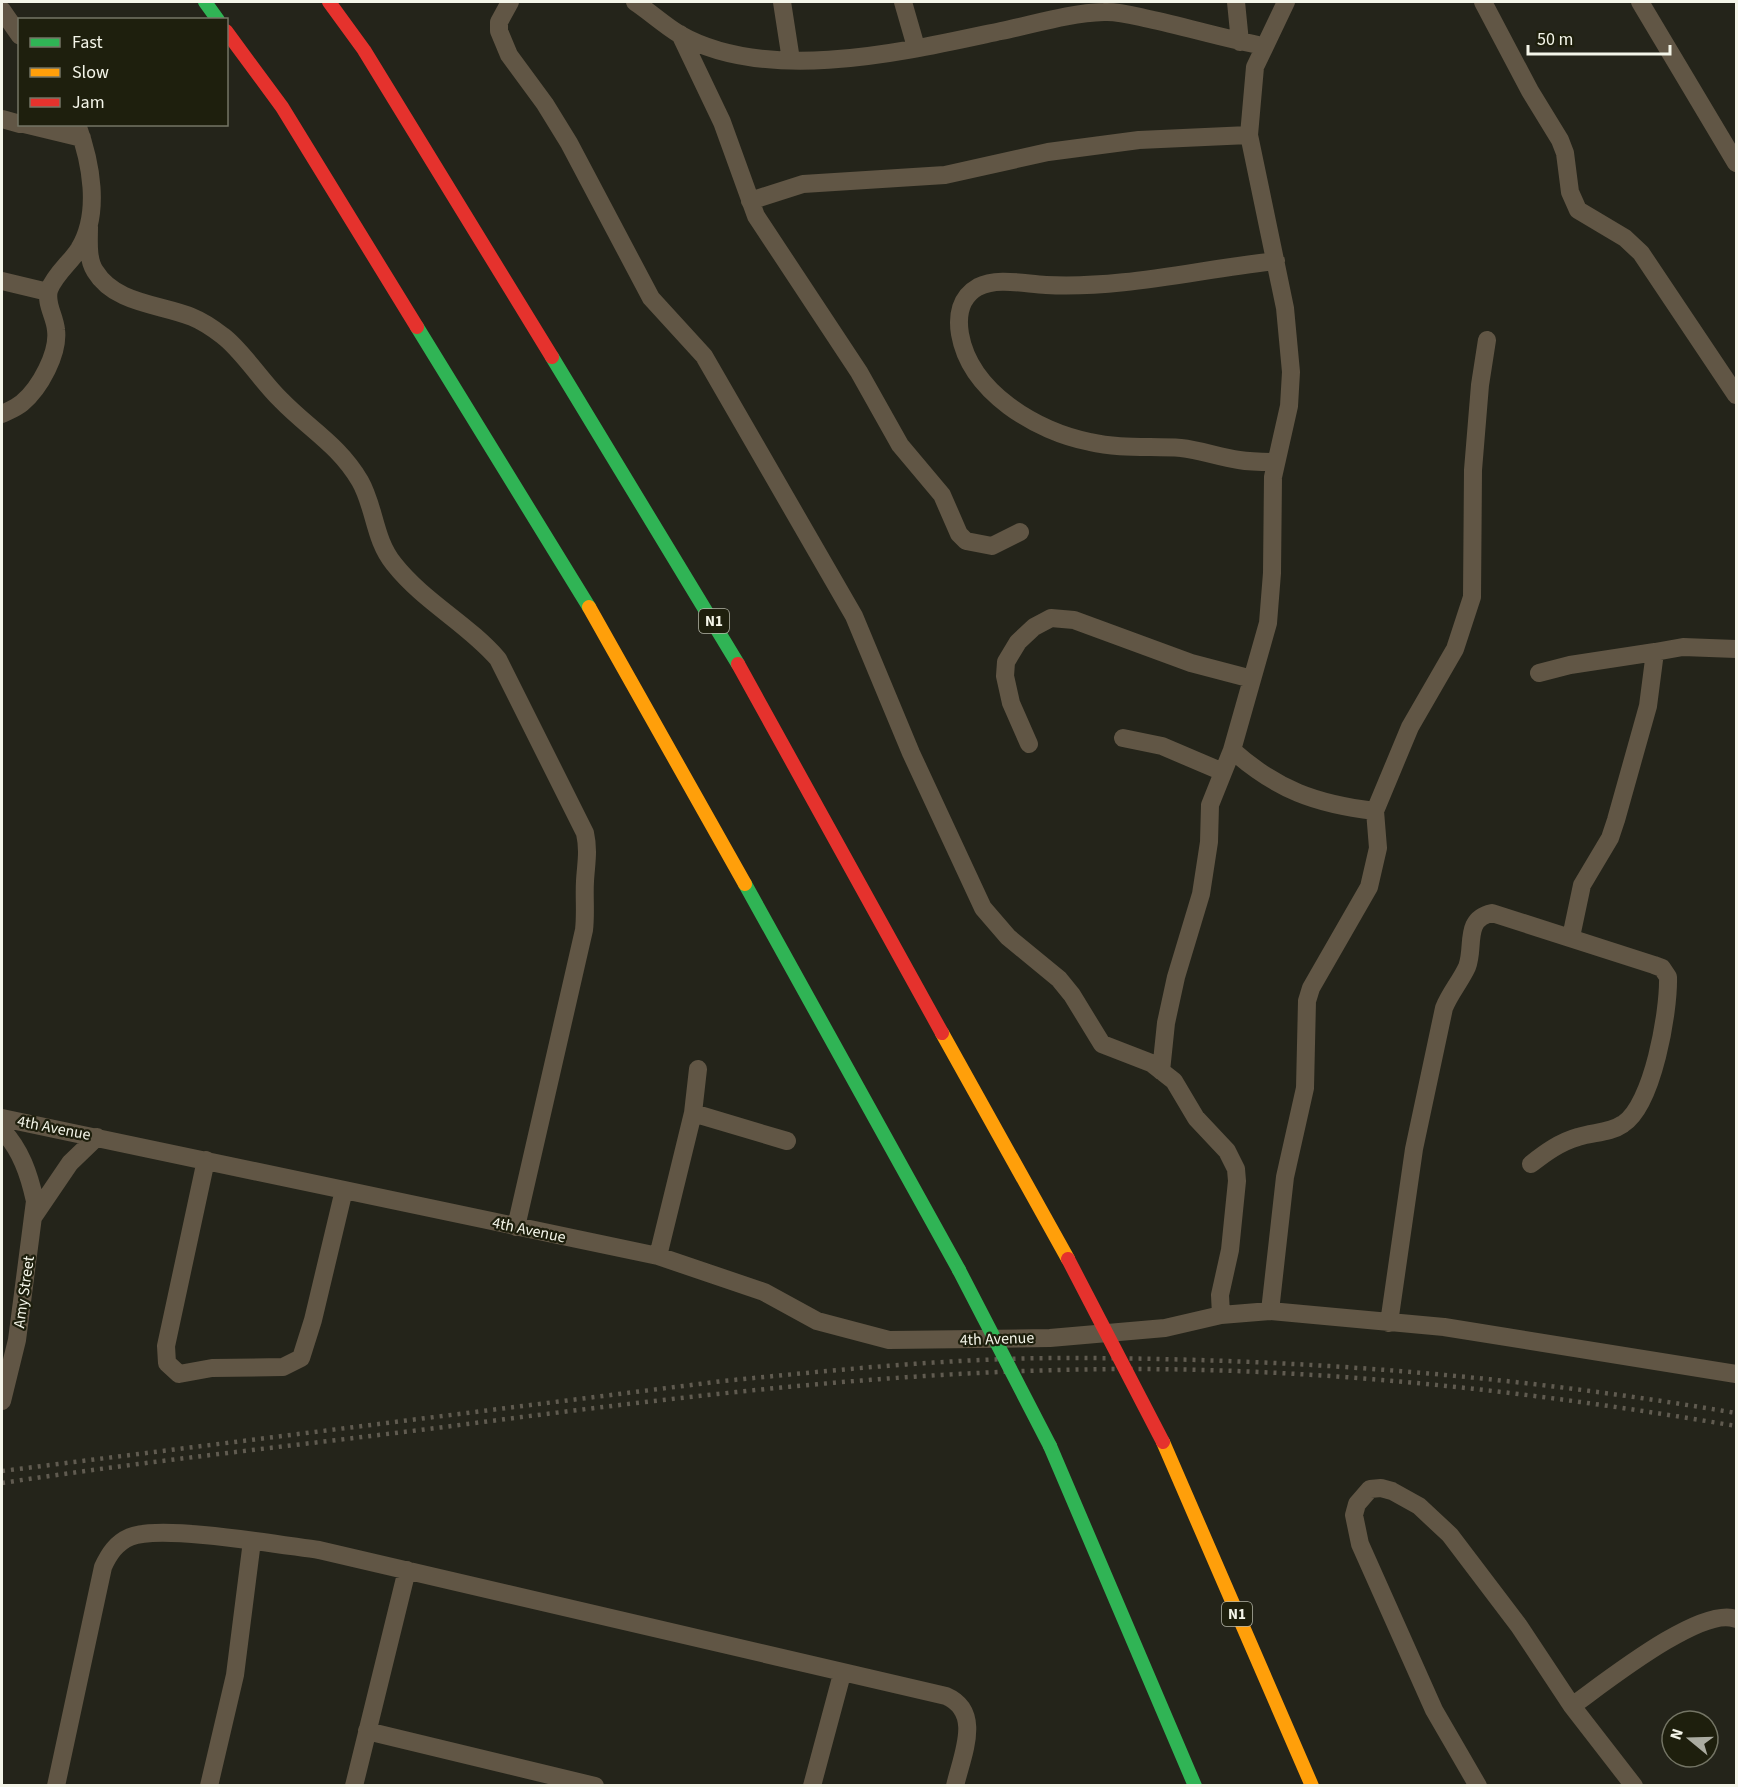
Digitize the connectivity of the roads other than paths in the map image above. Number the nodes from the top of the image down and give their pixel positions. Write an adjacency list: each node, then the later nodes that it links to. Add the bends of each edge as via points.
1 (205, 2): 13 (highway)
2 (329, 2): 78 (highway, N1, bridge, via 364,50 710,614 1068,1259 1163,1442)
3 (510, 2): 48 (street, via 499,31 509,55 569,142 651,298 704,357 854,616 910,753 983,908 1008,937 1059,979 1102,1044)
4 (635, 2): 16 (street)
5 (782, 2): 20 (street)
6 (903, 2): 19 (street)
7 (1236, 2): 17 (street)
8 (1286, 2): 18 (street)
9 (1483, 2): 33 (street, via 1560,140 1570,192 1578,210 1625,238 1641,253)
10 (1640, 2): 26 (street)
11 (1076, 8): 17 (street, via 1134,15); 19 (street)
12 (2, 10): 14 (street)
13 (217, 18)
14 (18, 33)
15 (228, 34): 77 (highway, bridge, via 282,107 619,656 959,1270 1050,1446)
16 (680, 34): 20 (street, via 733,54); 27 (street, via 722,122)
17 (1240, 42): 18 (street)
18 (1264, 46): 25 (street, via 1254,75)
19 (916, 47): 20 (street, via 866,56)
20 (791, 60)
21 (2, 119): 22 (street)
22 (18, 123)
23 (39, 126): 24 (street)
24 (80, 131): 28 (street, via 89,165)
25 (1249, 135): 27 (street, via 1139,140 1048,153 945,175 803,184); 29 (street)
26 (1737, 163)
27 (750, 201): 36 (street, via 859,372 900,445 942,495 959,534 966,541 992,546)
28 (90, 226): 31 (street, via 81,246); 58 (street, via 95,272 108,285 134,301 194,318 225,337 282,401 336,448 362,484 374,525 394,564 498,660 585,833 588,860 584,930)
29 (1276, 261): 35 (street, via 1285,308 1290,372 1289,406); 35 (street, via 1074,287 989,283 965,299 959,326 966,352 983,382 1005,403 1049,428 1106,445 1181,448 1239,460)
30 (2, 281): 31 (street)
31 (48, 292): 34 (street, via 56,347 22,404)
32 (1487, 340): 45 (street, via 1473,470 1472,597 1455,649 1415,718)
33 (1737, 394)
34 (2, 414)
35 (1275, 462): 40 (street, via 1268,623)
36 (1020, 532)
37 (1737, 649): 38 (street, via 1683,647)
38 (1655, 652): 39 (street); 46 (street, via 1648,706 1620,810 1610,838 1582,885)
39 (1539, 673)
40 (1252, 679): 42 (street, via 1191,663 1074,621 1051,618 1018,642 1006,662 1011,703); 43 (street)
41 (1124, 738): 44 (street, via 1171,750)
42 (1029, 744)
43 (1232, 750): 44 (street); 45 (street, via 1257,772 1298,795 1346,809)
44 (1223, 772): 48 (street, via 1210,805 1201,894 1173,988)
45 (1375, 811): 60 (street, via 1378,848 1369,887 1307,1001 1305,1088 1285,1177)
46 (1570, 937): 55 (street, via 1654,965 1666,973 1662,1030 1645,1093 1625,1123 1565,1142); 62 (street, via 1492,913 1480,917 1472,929 1468,965 1450,991 1444,1008 1414,1149)
47 (698, 1070): 49 (street)
48 (1161, 1071): 61 (street, via 1174,1081 1196,1118 1227,1151 1236,1169 1230,1250 1220,1295)
49 (693, 1113): 53 (street); 59 (street)
50 (2, 1118): 52 (street, 4th Avenue)
51 (2, 1130): 57 (street, Amy Street, via 15,1144 30,1181)
52 (97, 1137): 54 (street, 4th Avenue); 57 (street, Amy Street, via 70,1163)
53 (787, 1141)
54 (206, 1160): 56 (street, 4th Avenue); 56 (street, via 166,1346 167,1363 179,1374 212,1368 283,1367 301,1358 314,1320)
55 (1531, 1164)
56 (344, 1190): 58 (street, 4th Avenue)
57 (34, 1216): 64 (street, Amy Street, via 17,1340)
58 (516, 1227): 59 (street, 4th Avenue)
59 (658, 1256): 61 (street, 4th Avenue, via 765,1292 817,1321 889,1340 1050,1338 1165,1328)
60 (1270, 1311): 61 (street, 4th Avenue); 62 (street, 4th Avenue)
61 (1221, 1315)
62 (1389, 1323): 63 (street, 4th Avenue, via 1444,1327)
63 (1737, 1374)
64 (2, 1401)
65 (252, 1541): 66 (street, via 319,1550); 71 (street, via 145,1533 120,1542 110,1553 103,1567); 72 (street, via 235,1675)
66 (406, 1570): 68 (street); 70 (street)
67 (1737, 1619): 69 (street, via 1707,1620 1659,1645)
68 (842, 1674): 75 (street); 76 (street, via 957,1701 967,1715 968,1726)
69 (1572, 1706): 79 (street, via 1519,1626 1450,1535 1403,1495 1381,1488 1362,1496 1354,1515 1360,1544 1434,1710); 80 (street)
70 (367, 1731): 73 (street); 74 (street)
71 (56, 1785)
72 (209, 1785)
73 (354, 1785)
74 (595, 1785)
75 (812, 1785)
76 (955, 1785)
77 (1195, 1785)
78 (1312, 1785)
79 (1478, 1785)
80 (1634, 1785)

